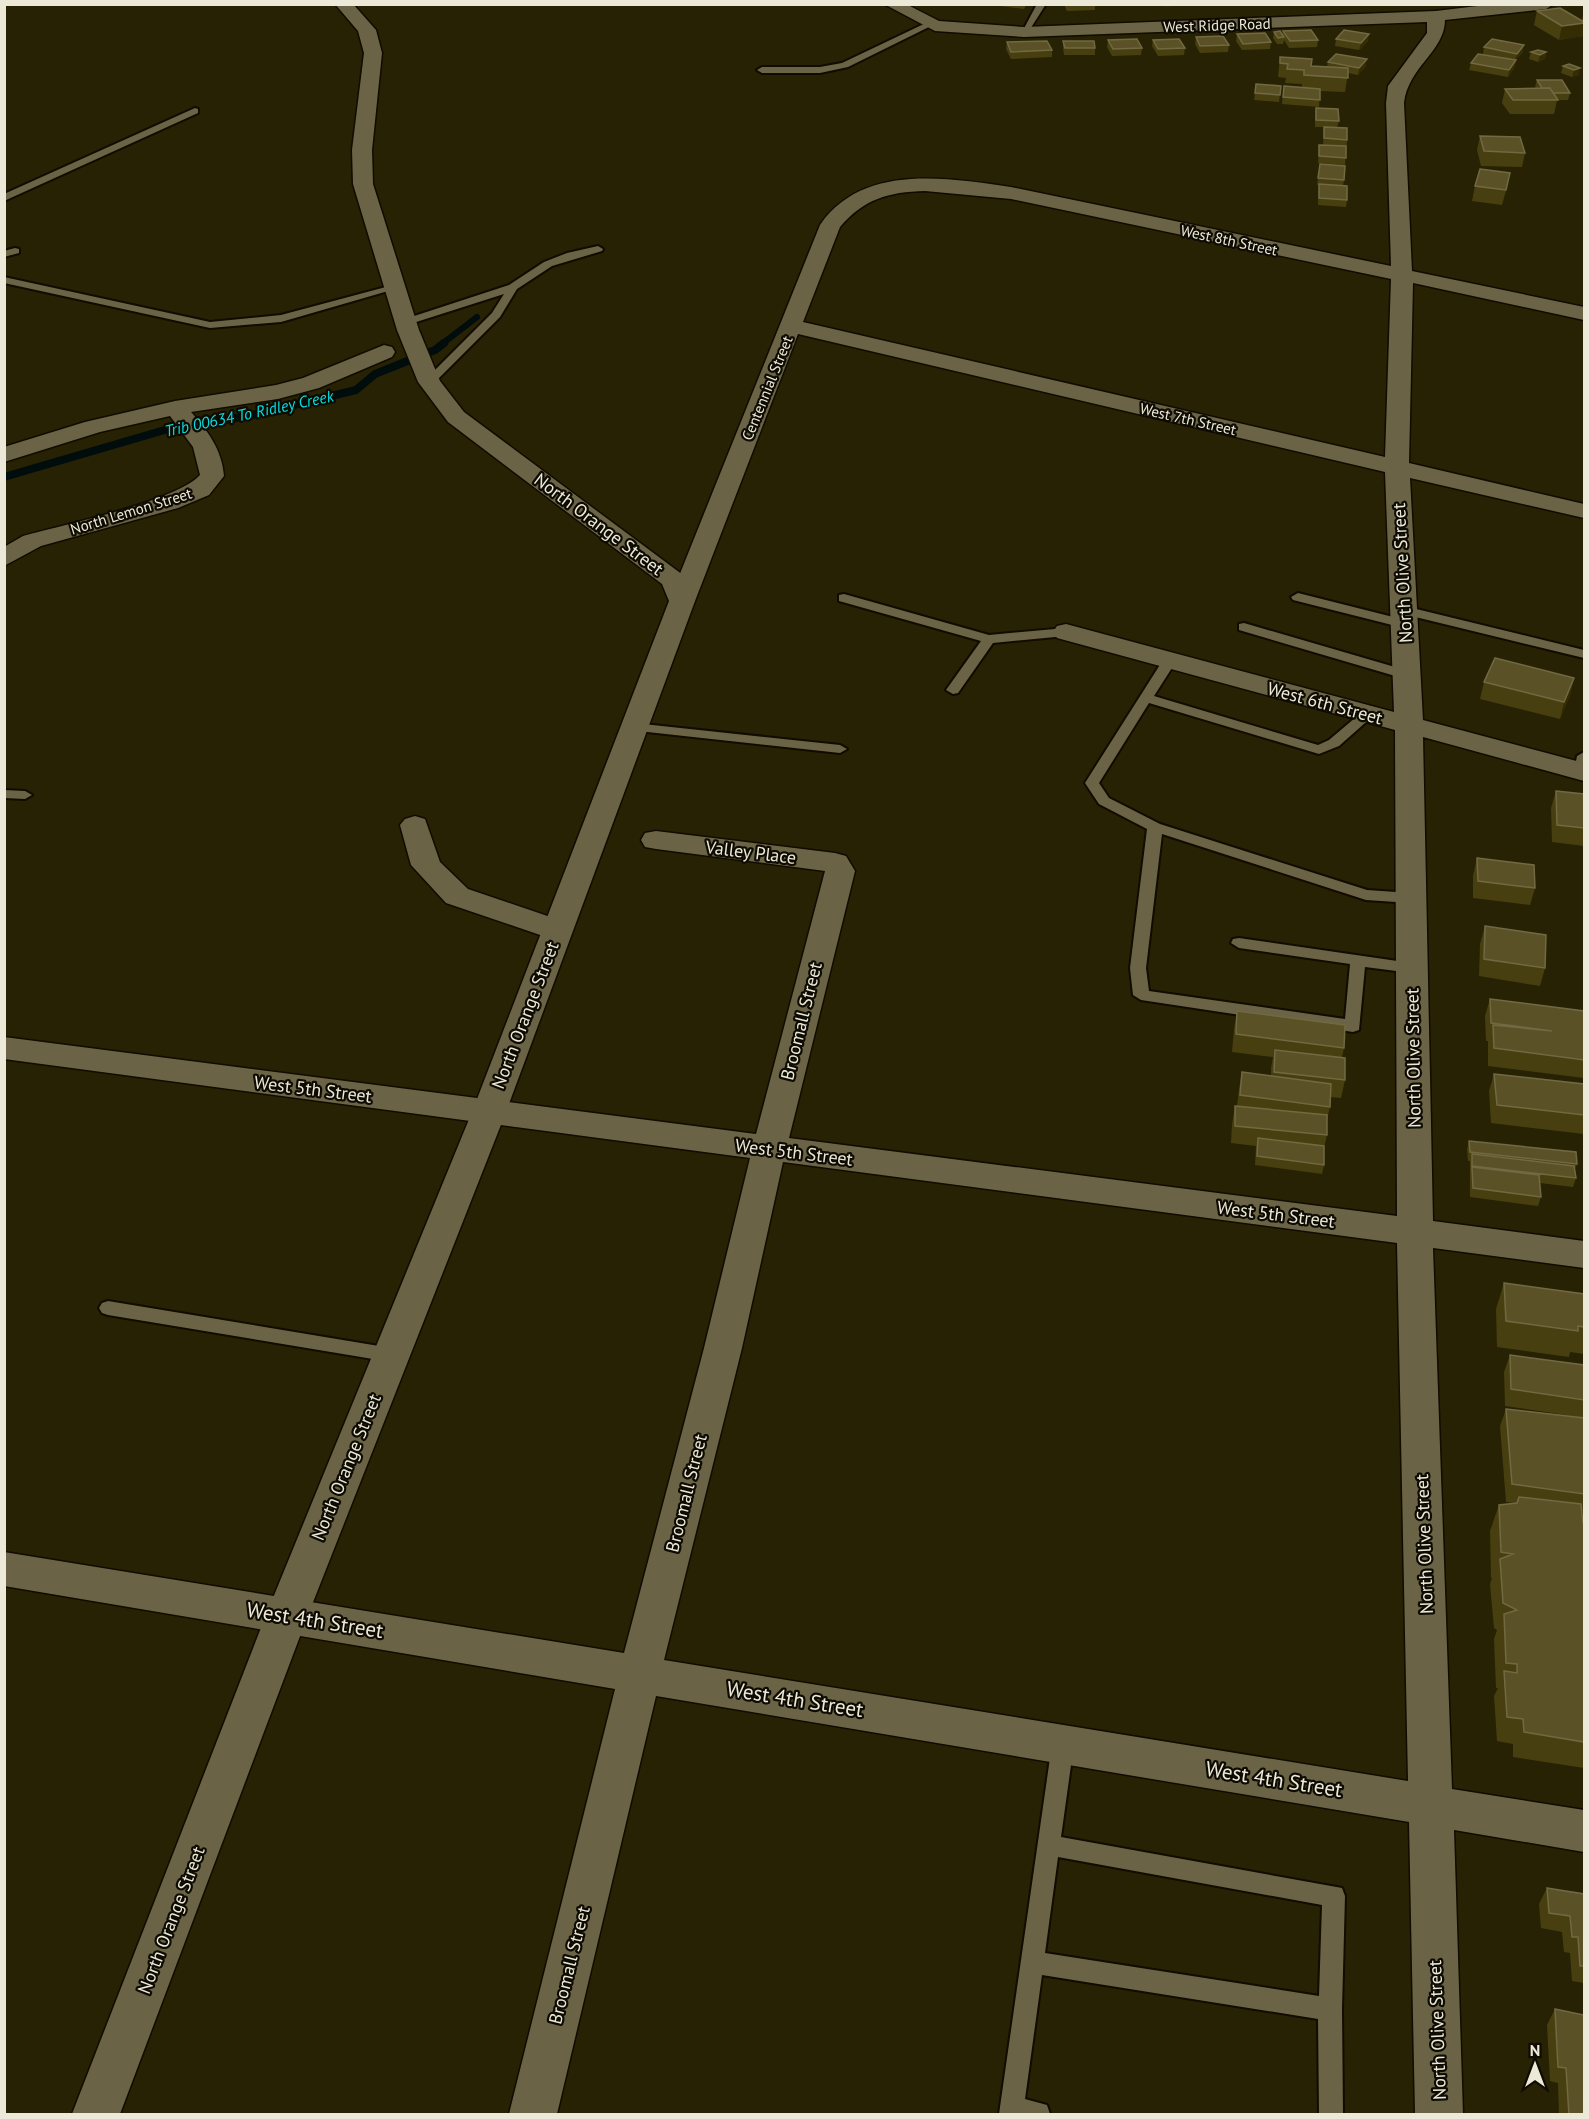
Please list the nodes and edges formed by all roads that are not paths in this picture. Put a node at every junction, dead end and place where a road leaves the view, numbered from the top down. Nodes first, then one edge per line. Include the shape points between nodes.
1 (343, 4) edge
2 (892, 4) edge
3 (1042, 4) edge
4 (1546, 4) edge
5 (1436, 16) junction
6 (931, 24) junction
7 (1024, 32) junction
8 (762, 70) dead end
9 (195, 111) dead end
10 (872, 192) joint
11 (4, 198) edge
12 (1385, 244) junction
13 (598, 249) dead end
14 (1306, 256) junction
15 (1402, 276) junction
16 (4, 280) edge
17 (397, 287) junction
18 (513, 287) junction
19 (1584, 313) edge
20 (406, 322) junction
21 (792, 326) junction
22 (384, 352) dead end
23 (429, 382) junction
24 (180, 414) junction
25 (4, 455) edge
26 (1397, 467) junction
27 (1584, 511) edge
28 (4, 558) edge
29 (1298, 597) dead end
30 (844, 598) dead end
31 (682, 601) junction
32 (1404, 617) junction
33 (1244, 627) dead end
34 (1066, 632) joint
35 (988, 639) junction
36 (1584, 654) edge
37 (1170, 660) junction
38 (1407, 675) junction
39 (953, 690) dead end
40 (1146, 698) junction
41 (1367, 715) junction
42 (1409, 726) junction
43 (634, 727) junction
44 (840, 749) dead end
45 (1583, 766) edge
46 (4, 794) edge
47 (25, 795) dead end
48 (415, 825) dead end
49 (1155, 827) junction
50 (656, 840) dead end
51 (840, 871) joint
52 (1411, 898) junction
53 (557, 930) junction
54 (1239, 943) dead end
55 (1358, 960) junction
56 (1412, 968) junction
57 (4, 1048) edge
58 (489, 1112) junction
59 (769, 1148) junction
60 (1415, 1233) junction
61 (1584, 1254) edge
62 (108, 1308) dead end
63 (391, 1356) junction
64 (4, 1569) edge
65 (287, 1615) junction
66 (640, 1673) junction
67 (1063, 1743) junction
68 (1431, 1805) junction
69 (1584, 1831) edge
70 (1048, 1845) junction
71 (1033, 1962) junction
72 (1330, 2009) junction
73 (1012, 2111) edge
74 (96, 2115) edge
75 (533, 2115) edge
76 (1038, 2115) edge
77 (1331, 2115) edge
78 (1439, 2115) edge

1 - 17 street, North Orange Street via 367,30 373,53 362,150 363,184
2 - 6 street, West Ridge Road
3 - 7 lane
4 - 5 street, West Ridge Road
5 - 7 street, West Ridge Road
5 - 12 street, North Olive Street via 1436,33 1397,86
6 - 7 street, West Ridge Road
6 - 8 lane via 845,65 820,70
9 - 11 lane
10 - 14 street, West 8th Street via 912,185 1011,193
10 - 21 street, Centennial Street via 847,206 830,225
12 - 14 street via 1347,254
12 - 15 street, North Olive Street
13 - 18 lane via 548,264
14 - 15 street, West 8th Street
15 - 19 street, West 8th Street
15 - 26 street, North Olive Street
16 - 17 lane via 210,325 244,326
17 - 20 street, North Orange Street
18 - 20 lane
18 - 23 lane via 496,315
20 - 23 street, North Orange Street
21 - 26 street, West 7th Street
21 - 31 street, Centennial Street
22 - 24 street via 311,383
23 - 31 street, North Orange Street via 456,417 674,580
24 - 25 street via 93,427
24 - 28 street, North Lemon Street via 213,462 212,476 201,490 32,541
26 - 27 street, West 7th Street
26 - 32 street, North Olive Street
29 - 32 lane
30 - 35 lane
31 - 43 street, North Orange Street
32 - 36 lane
32 - 38 street, North Olive Street
33 - 38 lane
34 - 35 lane
34 - 37 street, West 6th Street
35 - 39 lane
37 - 40 lane
37 - 41 street, West 6th Street
38 - 42 street, North Olive Street
40 - 41 lane via 1319,750 1334,743
40 - 49 lane via 1092,783 1104,801
41 - 42 street, West 6th Street
42 - 45 street, West 6th Street
42 - 52 street, North Olive Street
43 - 44 lane
43 - 53 street, North Orange Street
46 - 47 lane
48 - 53 street via 426,865 457,896
49 - 52 lane via 1366,895
49 - 55 lane via 1138,968 1141,995 1353,1026
50 - 51 street, Valley Place via 835,863
51 - 59 street, Broomall Street
52 - 56 street, North Olive Street
53 - 58 street, North Orange Street
54 - 55 lane
55 - 56 lane
56 - 60 street, North Olive Street
57 - 58 street, West 5th Street
58 - 59 street, West 5th Street
58 - 63 street, North Orange Street
59 - 60 street, West 5th Street
59 - 66 street, Broomall Street via 723,1348
60 - 61 street, West 5th Street
60 - 68 street, North Olive Street
62 - 63 lane
63 - 65 street, North Orange Street
64 - 65 street, West 4th Street
65 - 66 street, West 4th Street
65 - 74 street, North Orange Street
66 - 67 street, West 4th Street
66 - 75 street, Broomall Street
67 - 68 street, West 4th Street
67 - 70 lane
68 - 69 street, West 4th Street
68 - 78 street, North Olive Street
70 - 71 lane
70 - 72 lane via 1334,1896
71 - 72 lane
71 - 73 lane
72 - 77 lane
73 - 76 lane

